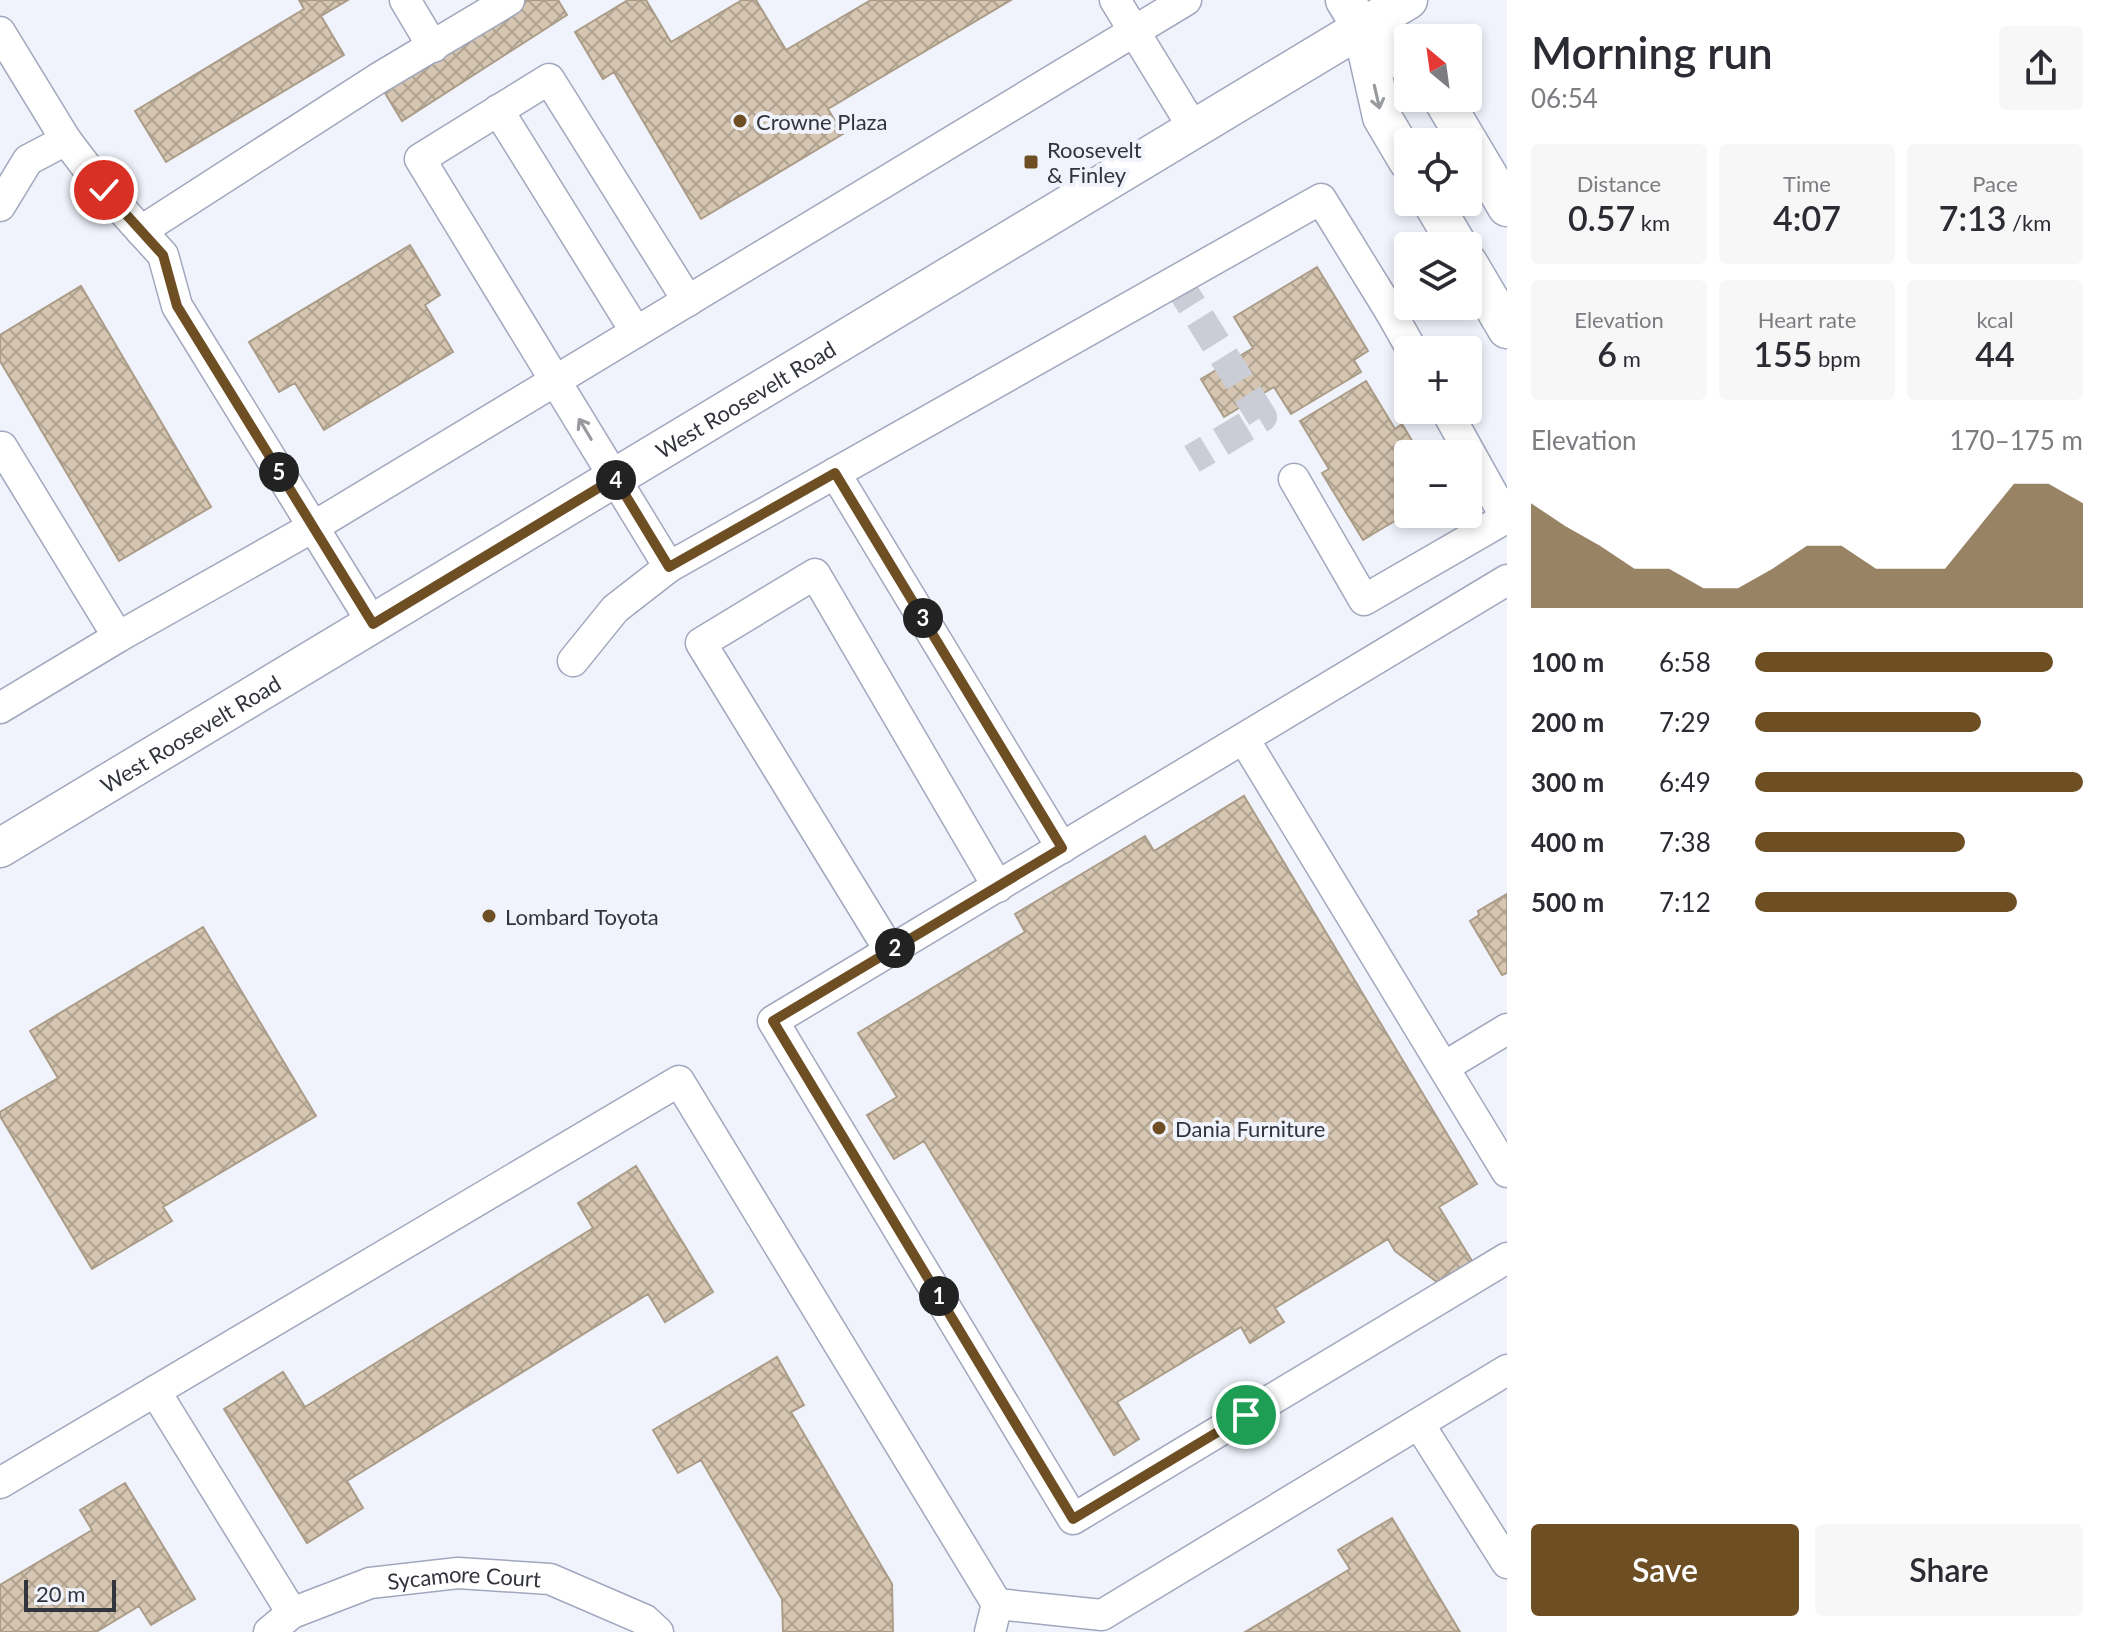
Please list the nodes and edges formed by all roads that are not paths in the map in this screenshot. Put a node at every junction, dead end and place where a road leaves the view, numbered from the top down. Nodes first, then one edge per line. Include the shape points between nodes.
1 (405, 0) edge
2 (1115, 0) edge
3 (1186, 0) edge
4 (1408, 0) edge
5 (502, 2) edge
6 (1353, 14) edge
7 (0, 32) edge
8 (1134, 32) junction
9 (444, 40) junction
10 (1394, 52) edge
11 (498, 110) junction
12 (1450, 112) edge
13 (1194, 129) junction
14 (1394, 137) edge
15 (66, 140) junction
16 (0, 206) edge
17 (1507, 207) edge
18 (141, 231) junction
19 (1482, 287) edge
20 (1394, 299) edge
21 (688, 301) junction
22 (1507, 329) edge
23 (636, 332) junction
24 (556, 380) junction
25 (1454, 424) edge
26 (0, 449) edge
27 (835, 473) junction
28 (615, 478) junction
29 (1294, 479) dead end
30 (1507, 518) edge
31 (313, 527) junction
32 (669, 567) junction
33 (1507, 580) edge
34 (373, 624) junction
35 (118, 637) junction
36 (573, 661) dead end
37 (0, 708) edge
38 (1244, 739) junction
39 (0, 848) edge
40 (1062, 848) junction
41 (998, 887) junction
42 (890, 951) junction
43 (1507, 1029) edge
44 (1444, 1067) junction
45 (1507, 1172) edge
46 (1507, 1258) edge
47 (1507, 1370) edge
48 (155, 1391) junction
49 (1419, 1424) junction
50 (0, 1483) edge
51 (1507, 1563) edge
52 (993, 1618) edge
53 (281, 1622) edge
54 (1100, 1624) edge
55 (658, 1632) edge

1 - 9 street
2 - 8 street
3 - 8 street
4 - 6 main road, West Roosevelt Road
5 - 9 street
6 - 10 main road
6 - 13 main road, West Roosevelt Road
6 -> 14 main road via 1382,117
7 - 15 street
8 - 13 street
8 - 21 street
9 - 18 street
11 - 21 street via 549,79
11 - 23 street
11 - 24 street via 420,159
12 - 17 main road
13 - 28 main road, West Roosevelt Road
15 - 16 street via 28,160
15 - 18 street
18 - 31 street via 163,255 177,306
19 - 22 main road
20 - 27 street via 1321,199
21 - 23 street
23 - 24 street
28 -> 24 street
24 - 31 street
25 - 30 street
26 - 35 street
27 - 32 street
27 - 40 street
28 - 32 street
28 - 34 main road, West Roosevelt Road
29 - 30 street via 1364,600
31 - 34 street
31 - 35 street
32 - 36 street via 615,609
33 - 38 street
34 - 39 main road, West Roosevelt Road
35 - 37 street
38 - 40 street
38 - 44 street
40 - 41 street
41 - 42 street
41 - 42 street via 815,574 701,643
42 - 46 street via 773,1021 1073,1519
43 - 44 street
44 - 45 street
47 - 49 street
48 - 50 street
48 - 52 street via 679,1081
48 - 53 street
49 - 51 street
49 - 54 street
52 - 54 street
53 - 55 street, Sycamore Court via 370,1583 458,1573 550,1579 645,1620

